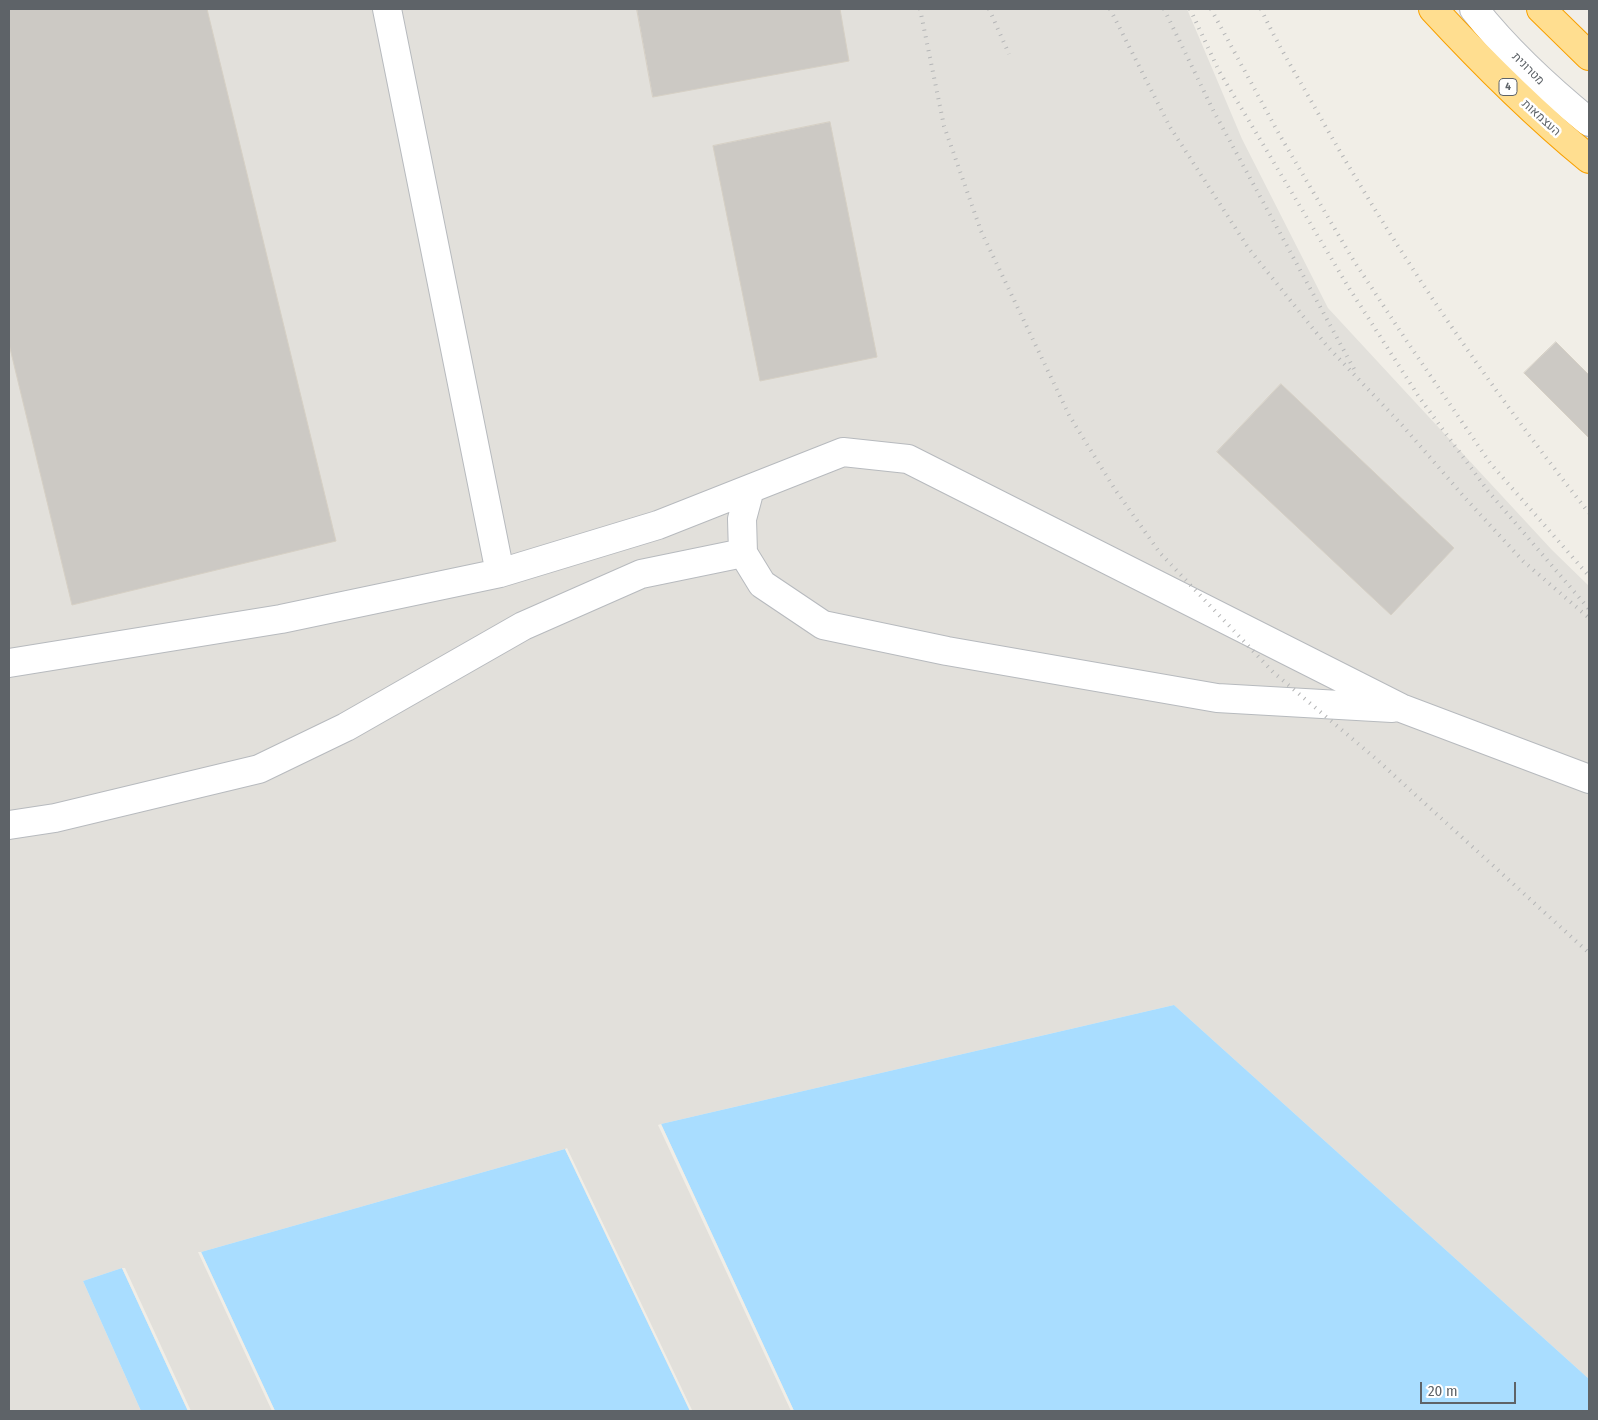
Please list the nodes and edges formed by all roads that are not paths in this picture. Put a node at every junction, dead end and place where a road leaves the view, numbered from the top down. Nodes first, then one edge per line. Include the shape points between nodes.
1 (387, 9) edge
2 (1433, 9) edge
3 (1474, 9) edge
4 (1541, 9) edge
5 (1589, 56) edge
6 (1589, 122) edge
7 (1589, 159) edge
8 (750, 489) junction
9 (742, 553) junction
10 (500, 573) junction
11 (9, 663) edge
12 (1400, 708) junction
13 (1589, 779) edge
14 (9, 825) edge

1 - 10 street
2 - 7 highway, העצמאות / 4 via 1485,65
3 - 6 street, מטרונית via 1519,61
4 - 5 highway
8 - 9 street via 742,519
8 - 10 street via 658,525
8 - 12 street via 843,452 908,459
9 - 12 street via 762,584 823,625 947,651 1217,698
9 - 14 street via 641,574 523,626 346,727 259,769 55,818
10 - 11 street via 281,619
12 - 13 street

